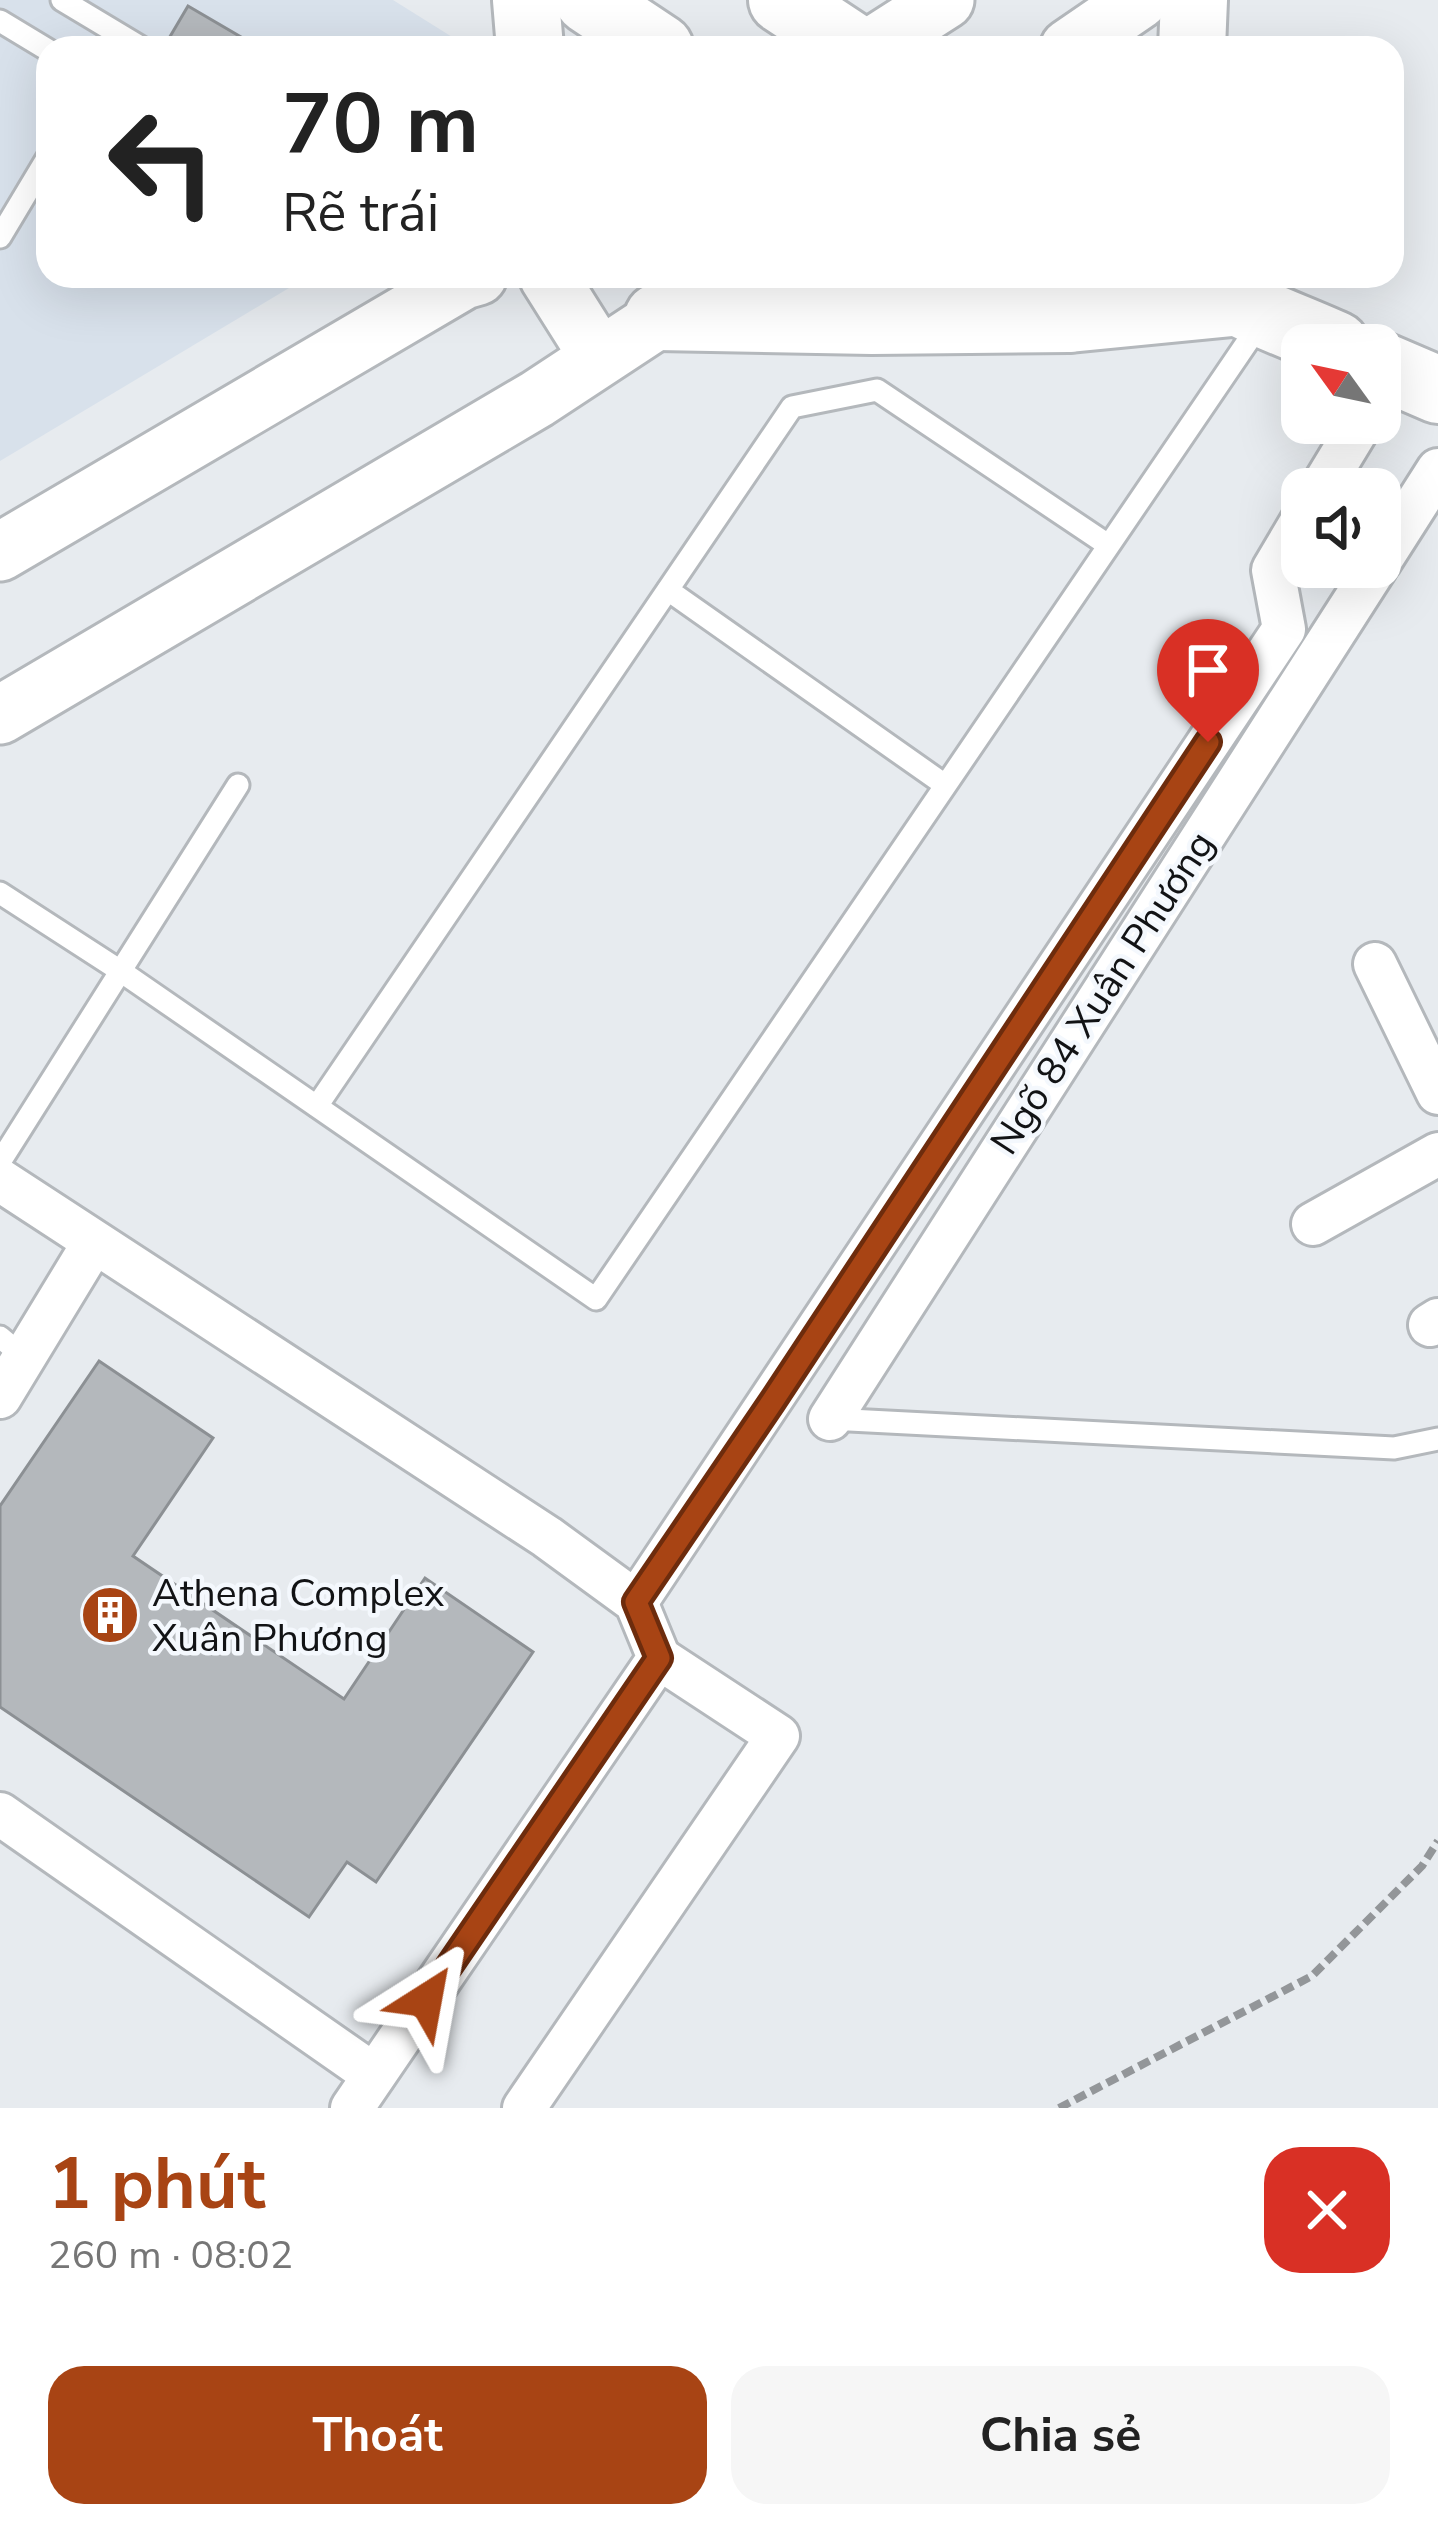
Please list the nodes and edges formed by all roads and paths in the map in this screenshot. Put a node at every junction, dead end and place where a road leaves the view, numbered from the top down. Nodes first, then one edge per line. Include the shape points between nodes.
1 (62, 0) edge
2 (526, 0) edge
3 (588, 0) edge
4 (782, 0) edge
5 (945, 0) edge
6 (1139, 0) edge
7 (1194, 0) edge
8 (0, 21) edge
9 (122, 36) edge
10 (529, 36) edge
11 (643, 36) edge
12 (837, 36) edge
13 (889, 36) edge
14 (1086, 36) edge
15 (1192, 36) edge
16 (36, 43) edge
17 (36, 177) edge
18 (0, 237) edge
19 (450, 288) edge
20 (556, 288) edge
21 (705, 288) edge
22 (1023, 288) edge
23 (1231, 298) edge
24 (658, 317) junction
25 (1069, 319) junction
26 (1281, 326) edge
27 (599, 357) junction
28 (1438, 470) edge
29 (1401, 528) edge
30 (1108, 545) junction
31 (0, 552) edge
32 (1281, 556) edge
33 (1363, 588) edge
34 (668, 590) junction
35 (0, 715) edge
36 (238, 785) dead end
37 (944, 785) junction
38 (0, 893) edge
39 (1375, 964) dead end
40 (119, 970) junction
41 (983, 1082) junction
42 (1438, 1093) edge
43 (317, 1106) junction
44 (1028, 1109) junction
45 (1438, 1154) edge
46 (0, 1162) edge
47 (0, 1180) edge
48 (1313, 1224) dead end
49 (93, 1244) junction
50 (13, 1348) edge
51 (0, 1397) edge
52 (830, 1420) joint
53 (1438, 1439) edge
54 (636, 1602) junction
55 (659, 1658) junction
56 (0, 1814) edge
57 (1438, 1841) edge
58 (363, 2092) edge
59 (524, 2108) edge
60 (1059, 2108) edge

1 - 9 lane
2 - 10 main road
3 - 11 main road
4 - 12 main road
5 - 13 main road
6 - 14 main road
7 - 15 main road
8 - 16 lane
17 - 18 lane
19 - 31 main road
20 - 27 main road
21 - 24 main road
22 - 25 main road
23 - 25 main road
23 - 26 main road
23 - 30 lane
24 - 25 main road
24 - 27 main road
27 - 35 main road
28 - 29 street, Ngõ 84 Xuân Phương
30 - 34 lane via 877,390 792,407
30 - 37 lane
32 - 41 street via 1273,570 1284,629
33 - 44 street, Ngõ 84 Xuân Phương
34 - 37 lane
34 - 43 lane
36 - 40 lane
37 - 43 lane via 596,1299
38 - 40 lane
39 - 42 street
40 - 43 lane
40 - 46 lane
41 - 44 street
41 - 54 street
44 - 52 street, Ngõ 84 Xuân Phương
45 - 48 street
47 - 49 street
49 - 50 street
49 - 54 street
50 - 51 street
52 - 53 lane via 1394,1448
54 - 55 street
55 - 58 street
55 - 59 street via 778,1736
56 - 58 street
57 - 60 path via 1312,1976

